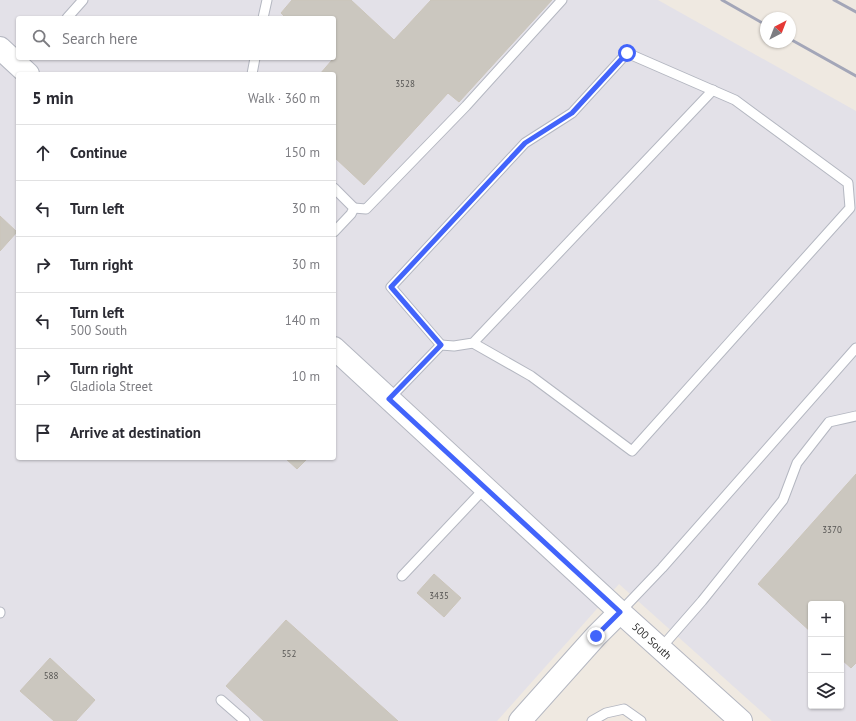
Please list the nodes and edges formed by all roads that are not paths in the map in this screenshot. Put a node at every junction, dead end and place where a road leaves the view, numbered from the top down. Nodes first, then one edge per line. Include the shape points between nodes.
1 (83, 0) edge
2 (266, 0) edge
3 (562, 0) edge
4 (69, 16) edge
5 (263, 16) edge
6 (0, 48) edge
7 (255, 60) edge
8 (26, 68) edge
9 (252, 72) edge
10 (713, 90) junction
11 (336, 190) edge
12 (354, 208) junction
13 (336, 230) edge
14 (473, 343) junction
15 (441, 345) junction
16 (856, 348) edge
17 (336, 350) edge
18 (389, 399) junction
19 (856, 416) edge
20 (485, 488) junction
21 (402, 576) dead end
22 (620, 612) junction
23 (660, 649) junction
24 (221, 700) dead end
25 (245, 721) edge
26 (520, 721) edge
27 (592, 721) edge
28 (641, 721) edge
29 (741, 721) edge

1 - 4 lane
2 - 5 lane
3 - 12 lane via 466,106 366,209
6 - 8 street
7 - 9 lane
10 - 14 lane
10 - 14 lane via 735,100 848,183 850,208 632,451 530,376
10 - 15 lane via 627,53 572,113 525,143 391,287
11 - 12 lane
12 - 13 lane
14 - 15 lane
15 - 18 lane
16 - 22 lane
17 - 18 street, 500 South
18 - 20 street, 500 South
19 - 23 lane via 829,422 797,463 783,500
20 - 21 lane
20 - 22 street, 500 South
22 - 23 street, 500 South
22 - 26 street
23 - 29 street, 500 South
24 - 25 lane
27 - 28 lane via 606,712 624,709

